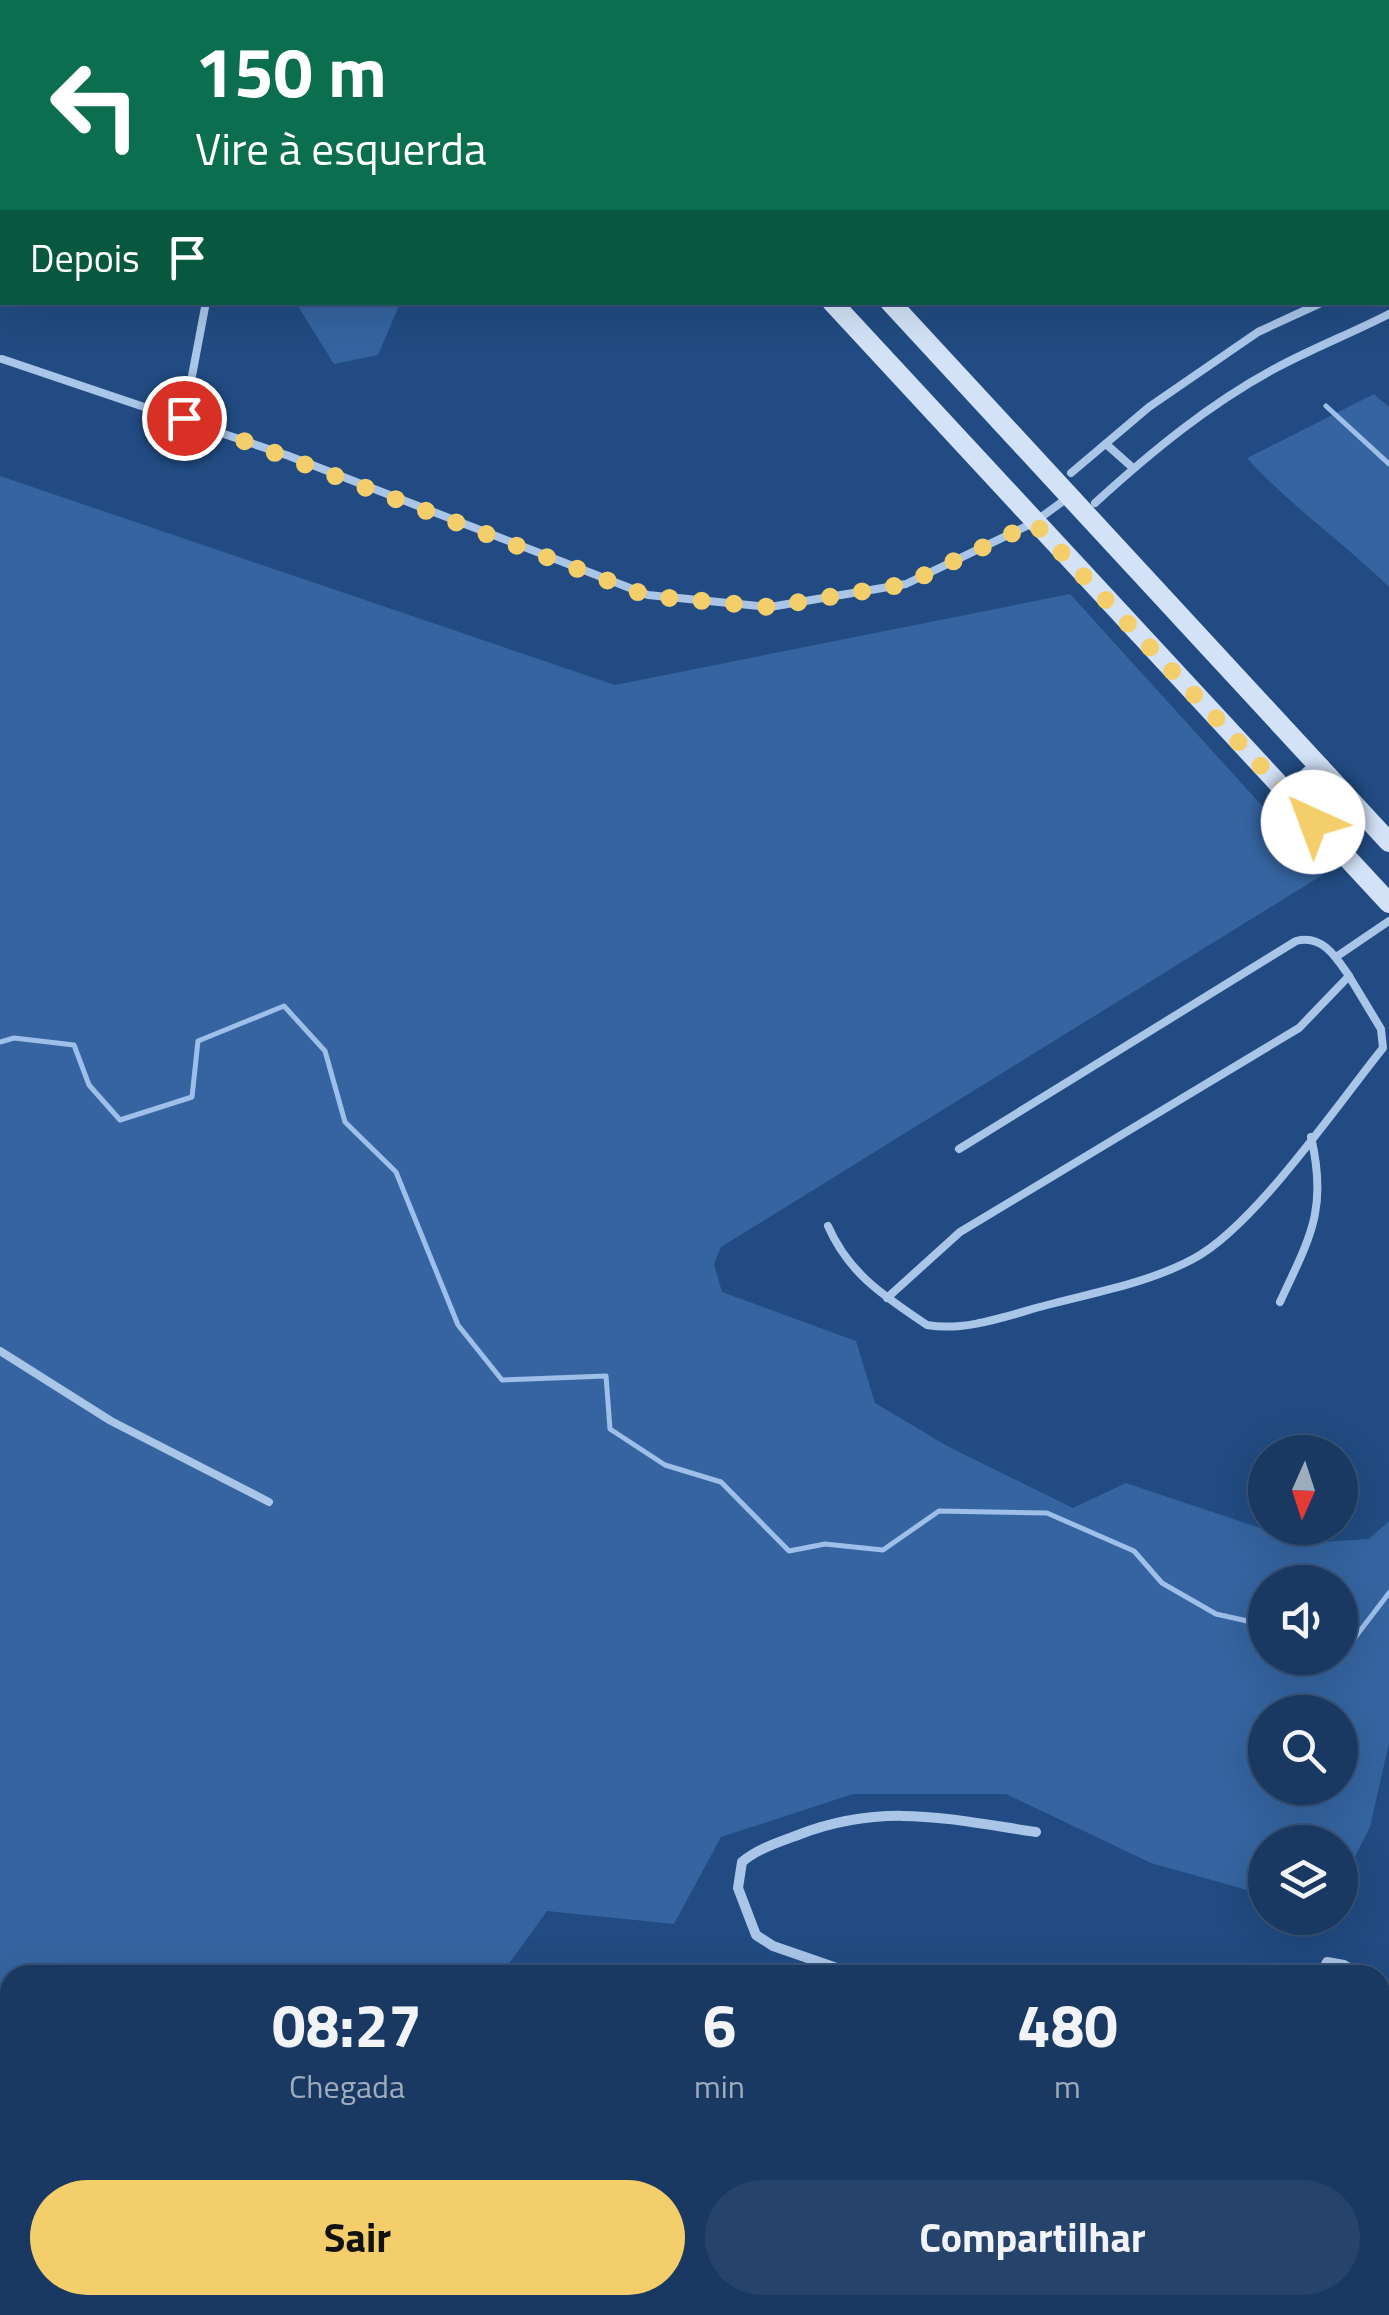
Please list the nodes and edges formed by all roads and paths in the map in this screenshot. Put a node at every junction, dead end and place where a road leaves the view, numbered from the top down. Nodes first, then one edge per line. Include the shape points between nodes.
1 (205, 305) edge
2 (835, 305) edge
3 (893, 305) edge
4 (1316, 305) edge
5 (1389, 314) edge
6 (2, 359) edge
7 (184, 418) junction
8 (1106, 444) junction
9 (1134, 468) junction
10 (1070, 474) dead end
11 (1069, 498) junction
12 (1095, 503) dead end
13 (1034, 523) junction
14 (1320, 767) junction
15 (1288, 795) junction
16 (1389, 842) edge
17 (1389, 904) edge
18 (1389, 922) edge
19 (1336, 958) junction
20 (1349, 976) junction
21 (1310, 1137) junction
22 (959, 1149) dead end
23 (828, 1226) dead end
24 (887, 1298) junction
25 (1280, 1302) dead end
26 (0, 1351) edge
27 (269, 1502) dead end
28 (1036, 1832) dead end
29 (828, 1965) edge

1 - 7 lane
2 - 13 street
3 - 11 street
4 - 8 lane via 1258,332
5 - 9 lane via 1276,368
6 - 7 lane
7 - 13 lane via 648,596 770,607 906,584
8 - 9 lane
8 - 10 lane
9 - 12 lane
11 - 13 lane
11 - 14 street
13 - 15 street
14 - 15 street
14 - 16 street
15 - 17 street
18 - 19 lane
19 - 20 lane
19 - 22 lane via 1320,942 1296,941
20 - 21 lane via 1385,1040
20 - 24 lane via 1298,1028 960,1232
21 - 24 lane via 1233,1231 1196,1258 1151,1278 940,1328
21 - 25 lane via 1321,1180 1319,1203
23 - 24 lane via 857,1275
26 - 27 lane via 111,1421
28 - 29 street via 919,1814 855,1816 742,1862 738,1888 756,1935

